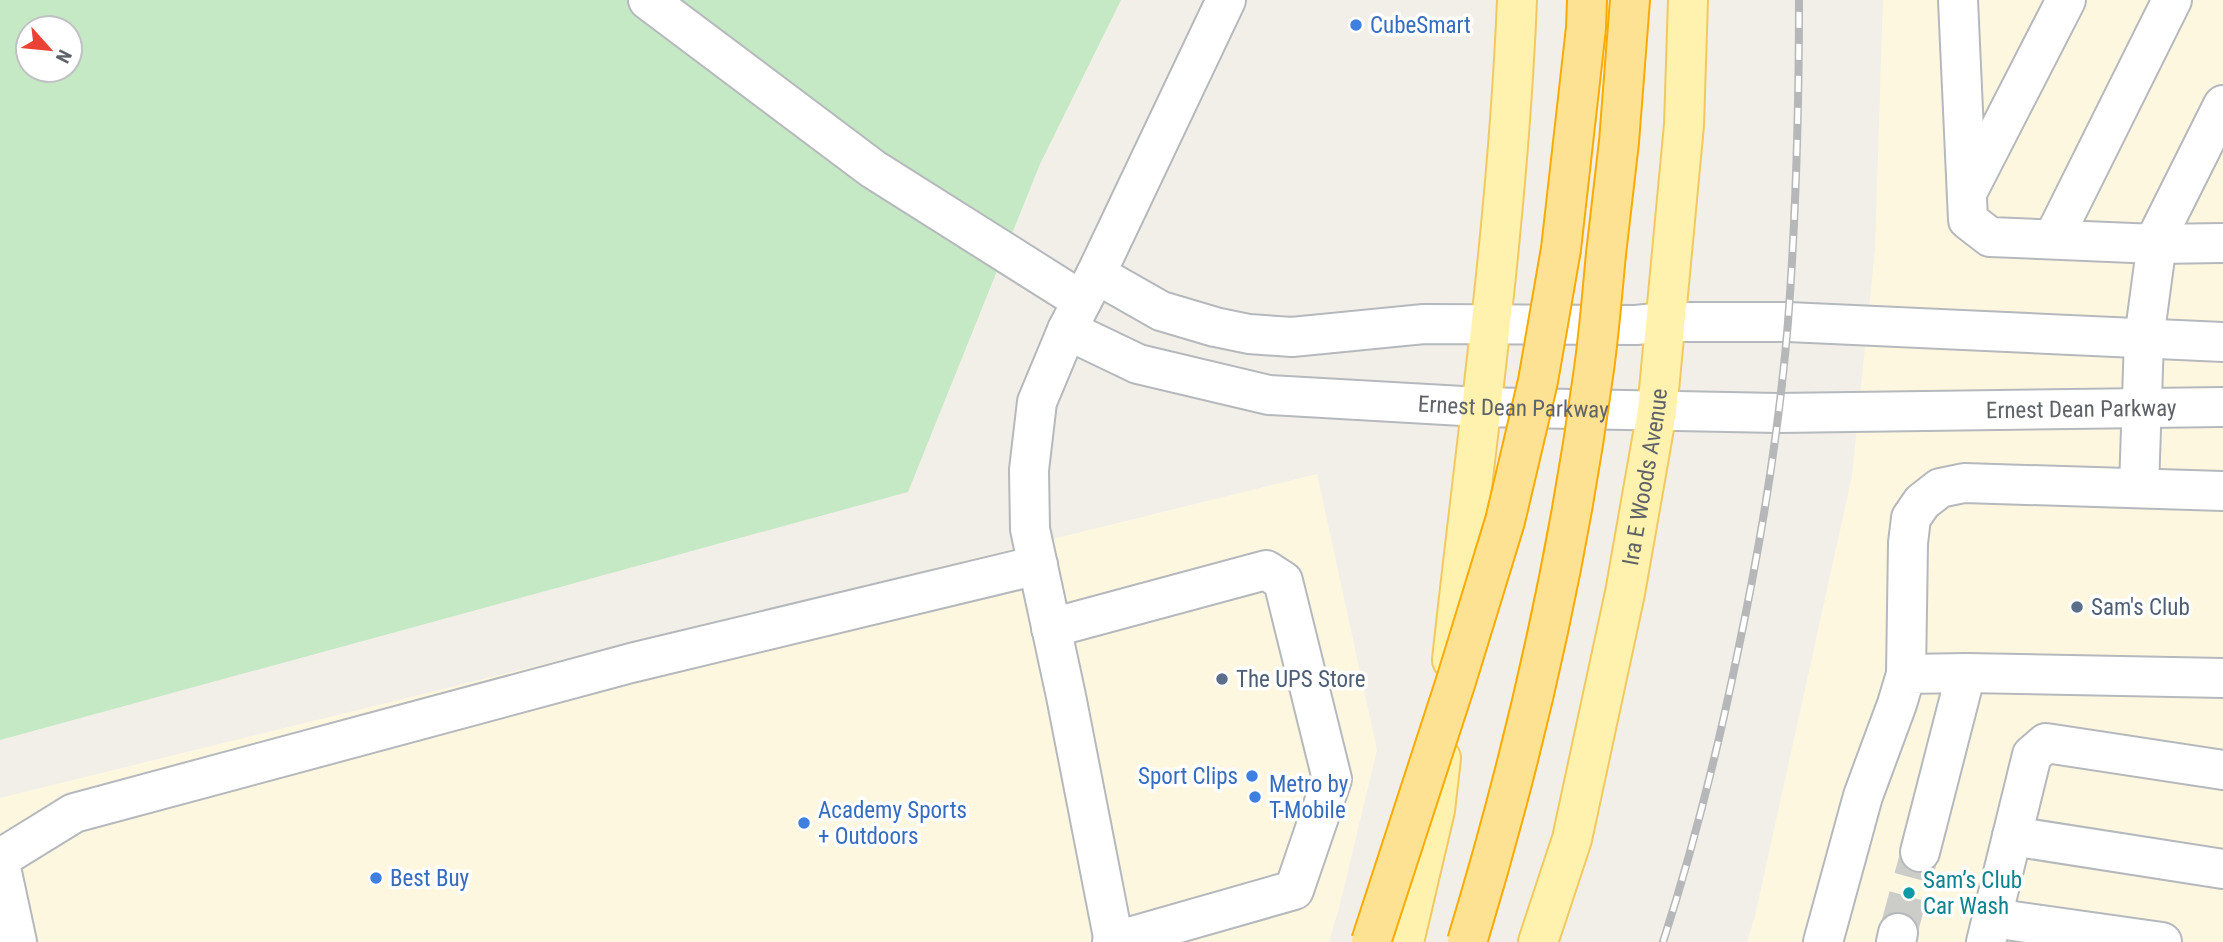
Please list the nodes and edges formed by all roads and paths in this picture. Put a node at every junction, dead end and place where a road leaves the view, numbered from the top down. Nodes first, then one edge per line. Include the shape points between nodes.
1 (648, 0) edge
2 (1226, 0) edge
3 (1517, 0) edge
4 (1587, 0) edge
5 (1630, 0) edge
6 (1688, 0) edge
7 (2066, 0) edge
8 (2172, 0) edge
9 (1959, 2) edge
10 (2223, 106) edge
11 (1966, 194) junction
12 (2053, 239) junction
13 (2223, 243) edge
14 (2157, 244) junction
15 (1082, 302) junction
16 (1665, 322) junction
17 (1490, 324) junction
18 (2144, 338) junction
19 (2223, 342) edge
20 (1480, 407) junction
21 (2223, 407) edge
22 (2142, 408) junction
23 (1657, 411) junction
24 (2138, 488) junction
25 (2223, 491) edge
26 (1038, 565) junction
27 (1051, 628) junction
28 (1966, 673) junction
29 (1906, 674) junction
30 (2223, 678) edge
31 (2223, 770) edge
32 (2012, 836) junction
33 (1920, 852) tunnel mouth
34 (0, 856) edge
35 (0, 863) edge
36 (2223, 869) edge
37 (1989, 930) edge
38 (17, 942) edge
39 (1114, 942) edge
40 (1371, 942) edge
41 (1404, 942) edge
42 (1467, 942) edge
43 (1538, 942) edge
44 (1824, 942) edge
45 (2162, 942) edge

1 - 15 street via 873,169
2 - 15 street
3 - 17 main road via 1513,93
4 - 40 highway, bridge via 1561,249 1538,381 1506,521
5 - 42 highway, bridge via 1592,386 1556,593
6 - 16 main road, Ira E Woods Avenue via 1684,125
7 - 11 street
8 - 12 street
9 - 11 street
10 - 14 street
11 - 12 street via 1968,220 1990,237
12 - 14 street
13 - 14 street
14 - 18 street
15 - 17 street via 1161,311 1249,334 1292,337 1424,324
15 - 20 street, Ernest Dean Parkway via 1138,364 1269,395
15 - 26 street via 1037,402 1029,470 1030,529
16 - 17 street
16 - 18 street via 1788,322
16 - 23 main road, Ira E Woods Avenue
17 - 20 main road
18 - 19 street
18 - 22 street
20 - 23 street, Ernest Dean Parkway
20 - 41 main road via 1434,810
21 - 22 street, Ernest Dean Parkway
22 - 23 street, Ernest Dean Parkway
22 - 24 street
23 - 43 main road, Ira E Woods Avenue via 1625,593 1572,839
24 - 25 street
24 - 29 street via 1964,483 1940,488 1922,502 1912,518 1908,543
26 - 27 street
26 - 34 street via 631,663 74,813
27 - 39 street
27 - 39 street via 1266,570 1283,581 1332,779 1294,890
28 - 29 street
28 - 30 street
28 - 33 street
29 - 44 street via 1863,796
31 - 32 street via 2046,743 2032,755
32 - 36 street
32 - 37 street
35 - 38 street
37 - 45 street

